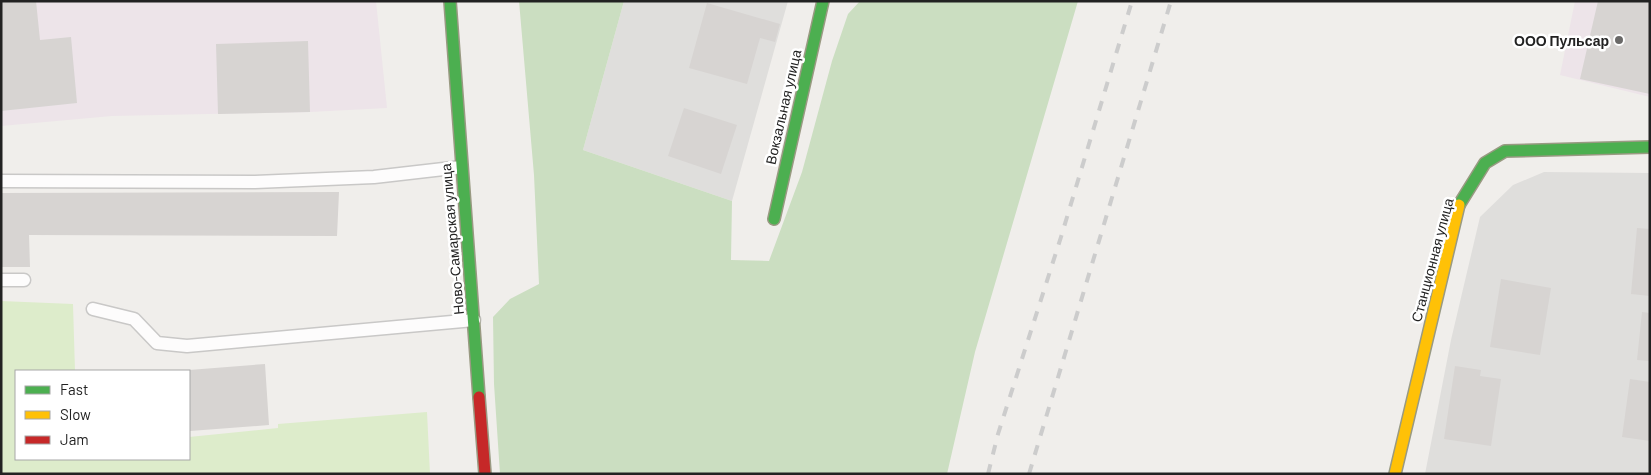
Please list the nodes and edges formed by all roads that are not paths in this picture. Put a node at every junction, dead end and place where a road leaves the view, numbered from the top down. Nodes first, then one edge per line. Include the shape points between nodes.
1 (450, 1) edge
2 (823, 1) edge
3 (1650, 146) edge
4 (461, 167) junction
5 (1, 181) edge
6 (774, 219) dead end
7 (1, 280) edge
8 (24, 280) dead end
9 (93, 309) dead end
10 (474, 320) junction
11 (485, 474) edge
12 (1395, 474) edge

1 - 4 street, Ново-Самарская улица
2 - 6 street, Вокзальная улица
3 - 12 street, Станционная улица via 1505,151 1485,163 1459,204
4 - 5 lane via 374,177 255,182
4 - 10 street, Ново-Самарская улица
7 - 8 lane
9 - 10 lane via 134,319 157,343 187,346
10 - 11 street, Ново-Самарская улица

